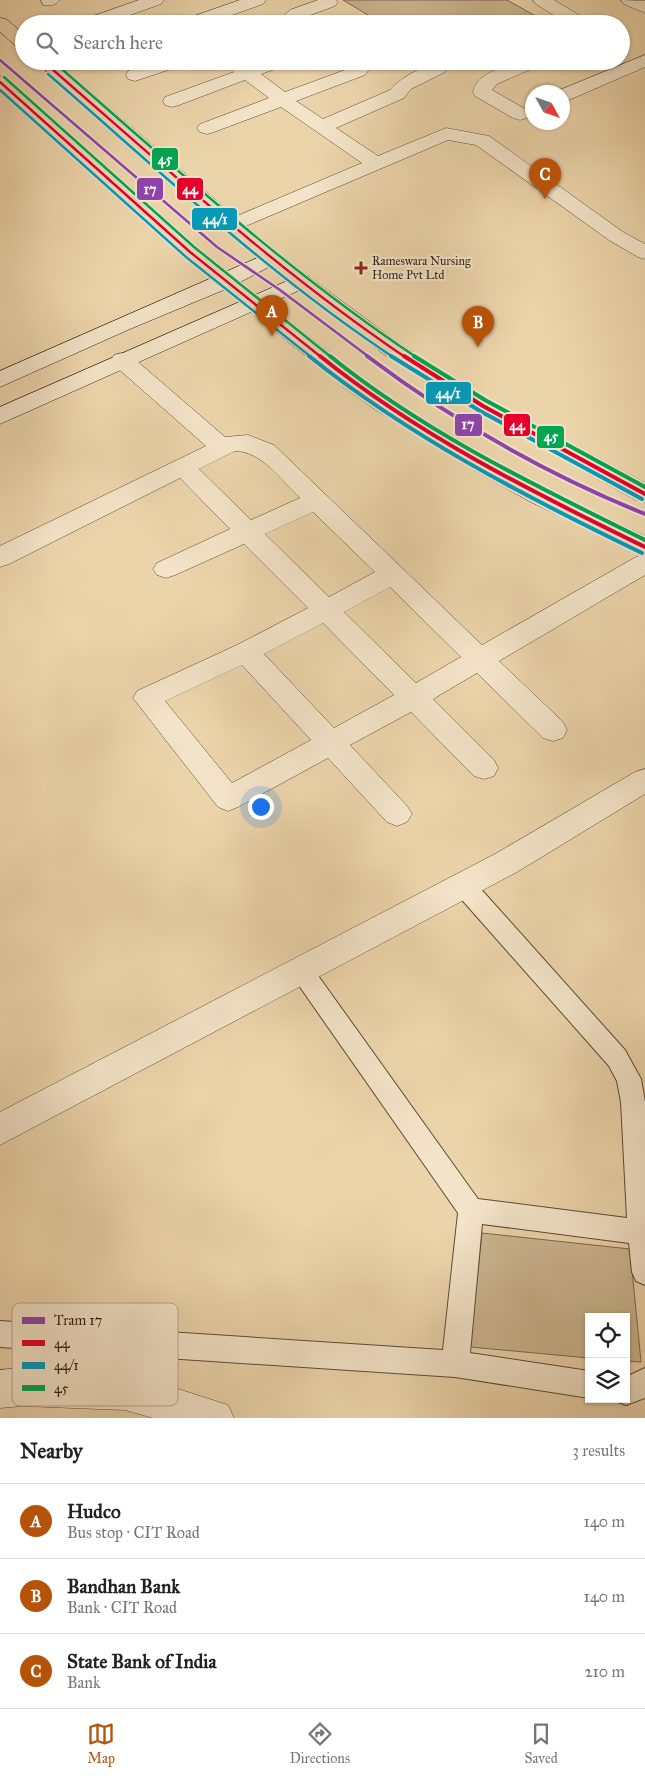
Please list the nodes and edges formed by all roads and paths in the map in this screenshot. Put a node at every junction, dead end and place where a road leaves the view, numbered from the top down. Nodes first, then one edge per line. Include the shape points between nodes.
1 (257, 0) edge
2 (542, 0) edge
3 (630, 0) edge
4 (329, 2) dead end
5 (645, 8) edge
6 (162, 9) edge
7 (132, 15) edge
8 (214, 15) edge
9 (295, 15) edge
10 (566, 15) edge
11 (0, 23) edge
12 (15, 36) edge
13 (645, 60) edge
14 (630, 67) edge
15 (54, 70) edge
16 (151, 70) edge
17 (242, 70) edge
18 (257, 70) edge
19 (360, 70) edge
20 (435, 70) edge
21 (513, 70) edge
22 (622, 70) edge
23 (247, 74) junction
24 (135, 76) dead end
25 (0, 82) edge
26 (570, 93) edge
27 (283, 100) junction
28 (172, 101) dead end
29 (512, 117) edge
30 (321, 127) junction
31 (207, 128) dead end
32 (467, 138) junction
33 (374, 164) junction
34 (232, 225) junction
35 (645, 253) edge
36 (271, 258) junction
37 (225, 281) junction
38 (301, 281) junction
39 (252, 302) junction
40 (122, 360) junction
41 (0, 380) edge
42 (0, 416) edge
43 (223, 448) junction
44 (183, 467) junction
45 (645, 494) edge
46 (317, 500) junction
47 (248, 532) junction
48 (645, 547) edge
49 (4, 549) edge
50 (645, 563) edge
51 (166, 569) dead end
52 (393, 574) junction
53 (326, 609) junction
54 (246, 652) junction
55 (481, 658) junction
56 (414, 697) junction
57 (553, 730) dead end
58 (332, 743) junction
59 (484, 768) dead end
60 (645, 780) edge
61 (397, 814) dead end
62 (463, 885) junction
63 (301, 970) junction
64 (0, 1129) edge
65 (470, 1210) junction
66 (640, 1232) junction
67 (645, 1272) edge
68 (178, 1346) edge
69 (455, 1364) junction
70 (645, 1382) edge
71 (585, 1384) edge
72 (630, 1390) edge
73 (174, 1406) edge
74 (214, 1418) edge

1 - 8 street
2 - 10 street
3 - 5 street
4 - 9 street
6 - 7 street
11 - 12 main road
13 - 14 street
15 - 34 main road
16 - 24 street
17 - 23 street
18 - 23 street
19 - 27 street
20 - 30 street via 404,85 397,94
21 - 29 street via 490,80 482,92
22 - 26 street
23 - 27 street
23 - 28 street
25 - 37 main road
27 - 30 street
27 - 31 street
29 - 32 street
30 - 33 street
32 - 33 street via 446,134
32 - 35 street via 482,140 616,236
33 - 34 street
34 - 36 main road
36 - 37 street
36 - 38 main road
37 - 39 main road
37 - 41 street
38 - 39 street
38 - 45 main road via 451,388
39 - 40 street
39 - 48 main road via 353,383 414,424 540,496
40 - 42 street
40 - 43 street
43 - 44 street
43 - 46 street via 248,443 266,451
44 - 47 street
44 - 49 street
46 - 47 street
46 - 52 street
47 - 51 street
47 - 53 street
50 - 55 street
52 - 53 street
52 - 55 street
53 - 54 street
53 - 56 street
54 - 58 street
54 - 58 street via 147,698 228,799
55 - 56 street
55 - 57 street
56 - 58 street
56 - 59 street
58 - 61 street
60 - 62 street
62 - 63 street
62 - 66 lane via 617,1058 629,1078
63 - 64 street
63 - 65 lane
65 - 66 lane
65 - 69 lane
66 - 67 lane
68 - 69 lane
69 - 71 lane
70 - 72 lane
73 - 74 street

